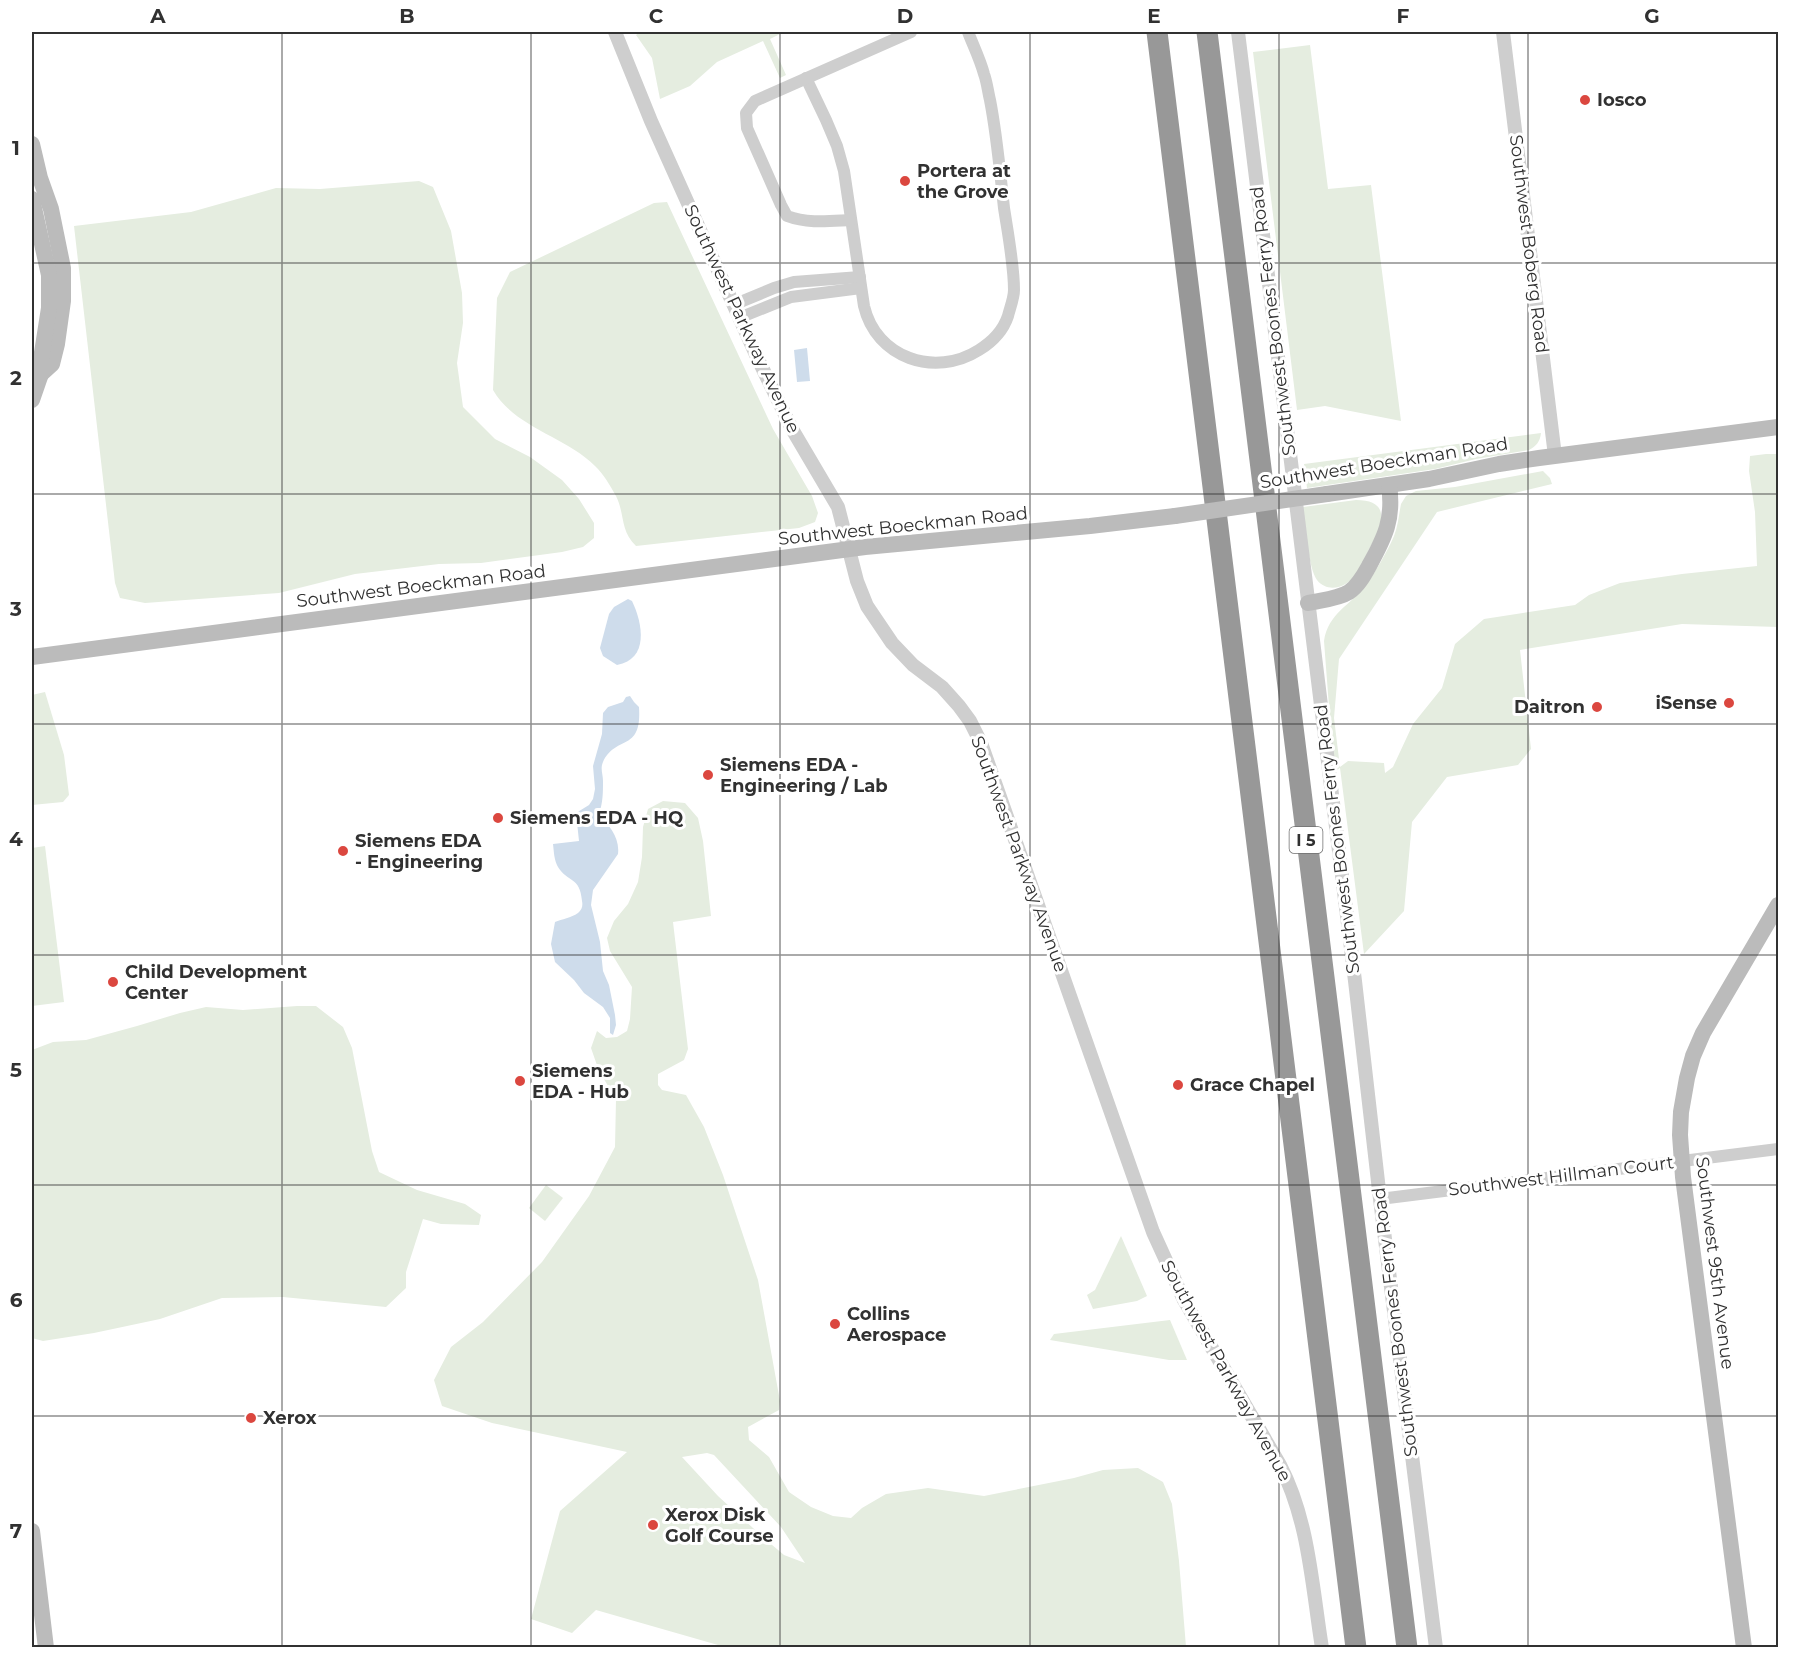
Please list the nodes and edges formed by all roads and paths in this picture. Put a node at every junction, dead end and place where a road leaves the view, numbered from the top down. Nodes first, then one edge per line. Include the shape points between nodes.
1 (615, 32) edge
2 (911, 32) edge
3 (968, 32) edge
4 (1157, 32) edge
5 (1207, 32) edge
6 (1238, 32) edge
7 (1503, 32) edge
8 (806, 78) junction
9 (32, 144) edge
10 (32, 199) edge
11 (852, 220) junction
12 (861, 282) junction
13 (736, 312) junction
14 (41, 374) junction
15 (32, 400) edge
16 (1779, 427) edge
17 (1555, 456) junction
18 (1389, 485) junction
19 (850, 549) junction
20 (1308, 603) junction
21 (32, 657) edge
22 (1779, 905) edge
23 (1779, 1149) edge
24 (1682, 1160) junction
25 (1380, 1199) junction
26 (32, 1531) edge
27 (46, 1647) edge
28 (1322, 1647) edge
29 (1356, 1647) edge
30 (1407, 1647) edge
31 (1436, 1647) edge
32 (1744, 1647) edge

1 - 13 street, Southwest Parkway Avenue
2 - 8 street
3 - 12 street via 985,75 994,123 1014,288 1007,319 992,341 971,355 943,362 920,361 895,352 876,333 867,319
4 - 29 highway
5 - 30 highway, I 5
6 - 20 street, Southwest Boones Ferry Road
7 - 17 street, Southwest Boberg Road
8 - 11 street via 837,146
8 - 11 street via 755,101 746,113 747,128 788,216 801,221
9 - 14 main road via 63,268 57,344 52,364
10 - 14 main road via 49,275
11 - 12 street
12 - 13 street
13 - 19 street, Southwest Parkway Avenue via 792,429 836,502
14 - 15 main road
16 - 17 main road, Southwest Boeckman Road
17 - 18 main road, Southwest Boeckman Road
18 - 19 main road, Southwest Boeckman Road, bridge via 1121,523
18 - 20 main road via 1388,528 1358,584 1342,595
19 - 21 main road, Southwest Boeckman Road
19 - 28 street, Southwest Parkway Avenue via 862,595 878,624 913,665 953,699 981,743 1153,1232 1184,1300 1292,1491 1303,1529
20 - 25 street, Southwest Boones Ferry Road
22 - 24 main road, Southwest 95th Avenue via 1693,1056 1681,1112
23 - 24 street, Southwest Hillman Court
24 - 25 street, Southwest Hillman Court
24 - 32 main road, Southwest 95th Avenue
25 - 31 street, Southwest Boones Ferry Road
26 - 27 main road

